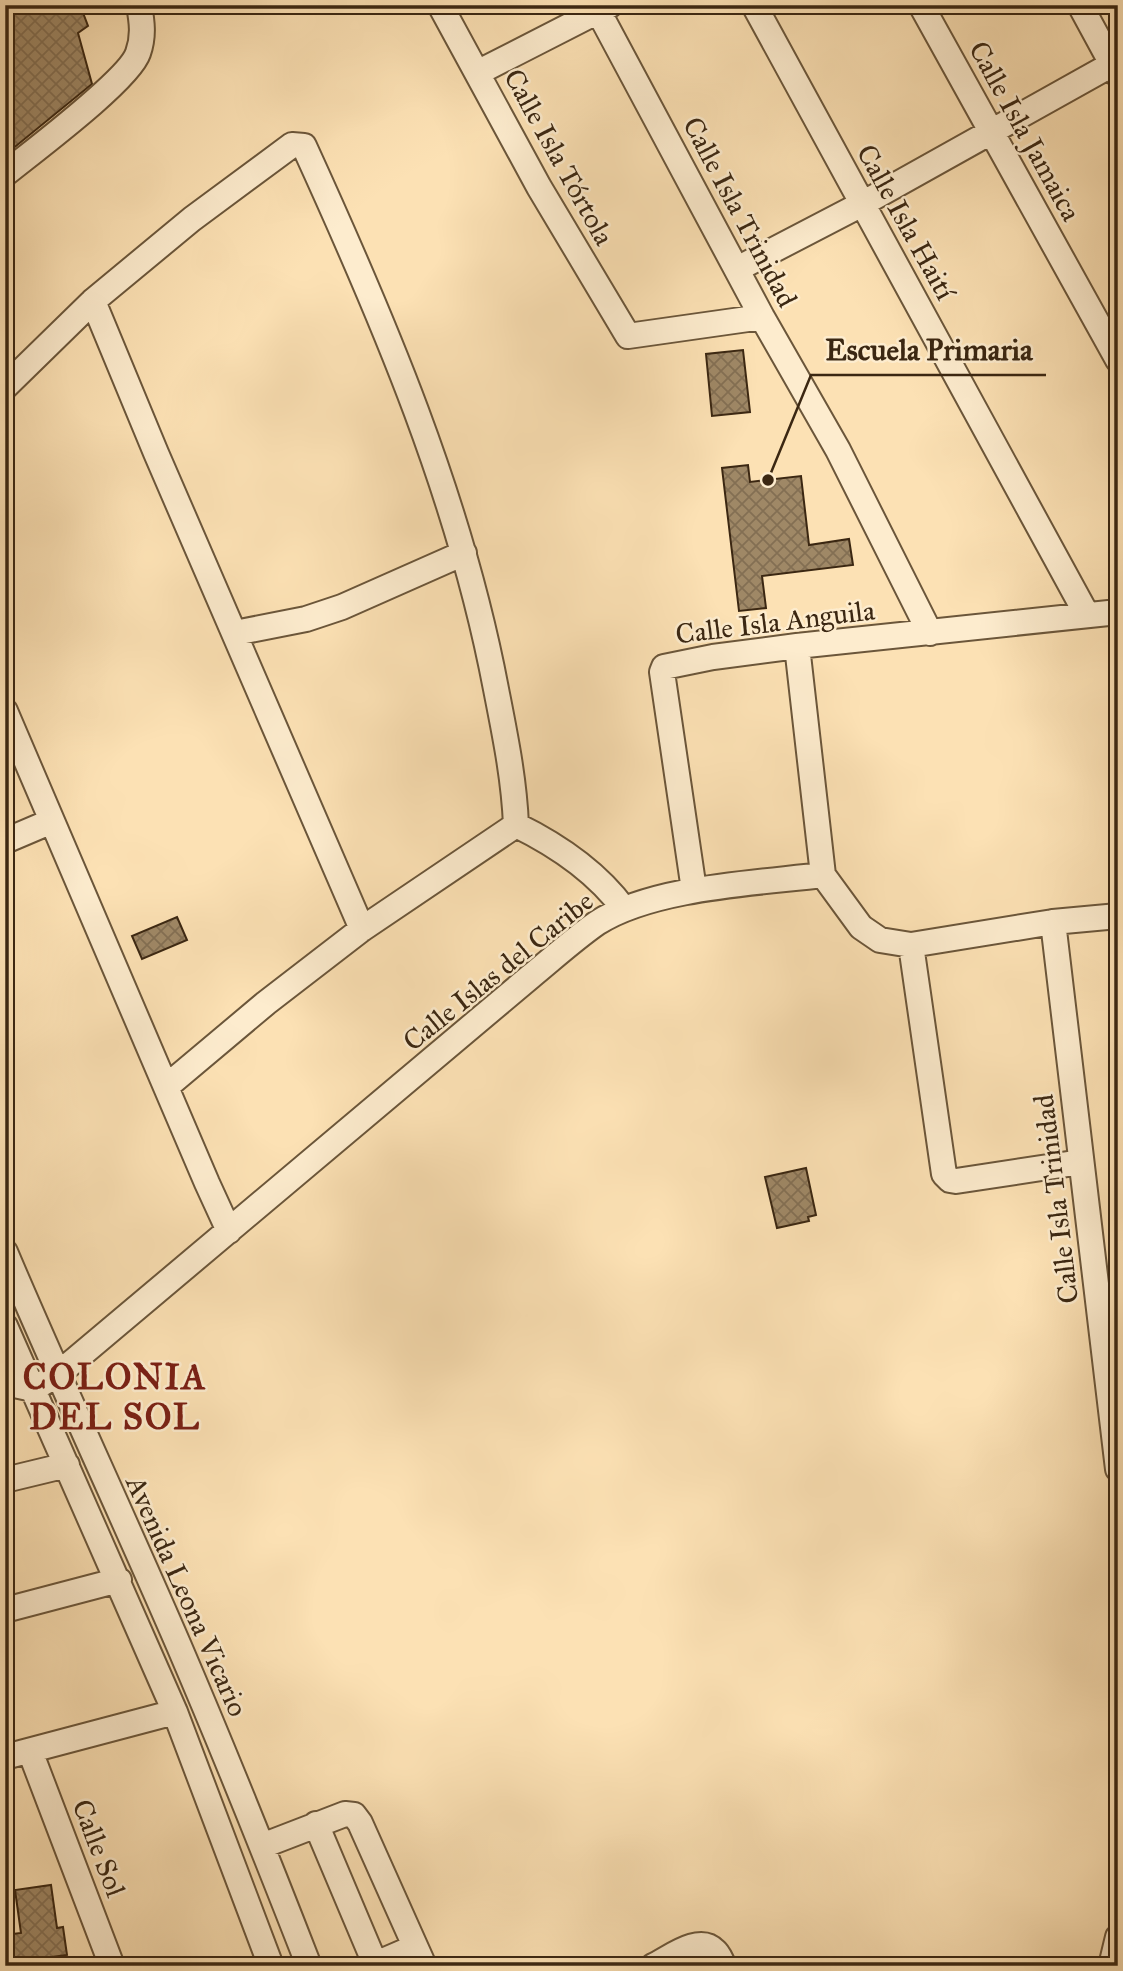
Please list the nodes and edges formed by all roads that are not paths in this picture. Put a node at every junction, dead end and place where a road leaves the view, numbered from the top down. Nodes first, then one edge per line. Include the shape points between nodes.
1 (139, 5) edge
2 (440, 5) edge
3 (754, 5) edge
4 (921, 5) edge
5 (1080, 5) edge
6 (601, 7) edge
7 (1116, 67) edge
8 (477, 73) junction
9 (992, 133) junction
10 (5, 174) edge
11 (862, 204) junction
12 (737, 269) junction
13 (93, 301) junction
14 (762, 317) junction
15 (1118, 359) edge
16 (5, 387) edge
17 (464, 553) junction
18 (1118, 612) edge
19 (1087, 615) junction
20 (235, 633) junction
21 (930, 633) junction
22 (797, 646) junction
23 (5, 711) edge
24 (52, 821) junction
25 (516, 825) junction
26 (5, 841) edge
27 (823, 875) junction
28 (694, 890) junction
29 (624, 909) junction
30 (1118, 916) edge
31 (1053, 922) junction
32 (362, 929) junction
33 (911, 945) junction
34 (166, 1087) junction
35 (1080, 1162) junction
36 (229, 1231) junction
37 (5, 1252) edge
38 (5, 1326) edge
39 (57, 1375) junction
40 (5, 1383) edge
41 (33, 1389) junction
42 (66, 1465) junction
43 (1118, 1469) edge
44 (5, 1480) edge
45 (119, 1580) junction
46 (5, 1610) edge
47 (175, 1712) junction
48 (30, 1751) junction
49 (5, 1757) edge
50 (316, 1824) junction
51 (262, 1846) junction
52 (1118, 1937) edge
53 (419, 1956) edge
54 (374, 1965) edge
55 (112, 1966) edge
56 (271, 1966) edge
57 (309, 1966) edge
58 (653, 1966) edge
59 (724, 1966) edge
60 (1111, 1966) edge

1 - 10 street via 144,31 138,56 122,77
2 - 8 street, Calle Isla Tórtola
3 - 11 street, Calle Isla Haití
4 - 9 street, Calle Isla Jamaica
5 - 7 street
6 - 8 street
6 - 12 street, Calle Isla Trinidad
7 - 9 street
8 - 14 street, Calle Isla Tórtola via 628,336
9 - 11 street
9 - 15 street, Calle Isla Jamaica
11 - 12 street
11 - 19 street, Calle Isla Haití
12 - 14 street, Calle Isla Trinidad
13 - 16 street
13 - 17 street via 281,153 292,145 304,146 357,261 416,408
13 - 20 street
14 - 21 street, Calle Isla Trinidad via 838,450
17 - 20 street via 306,620
17 - 25 street via 514,779
18 - 19 street, Calle Isla Anguila
19 - 21 street, Calle Isla Anguila
20 - 32 street
21 - 22 street, Calle Isla Anguila
22 - 27 street
22 - 28 street, Calle Isla Anguila via 664,667
23 - 24 street
24 - 26 street
24 - 34 street
25 - 29 street via 548,841 591,873
25 - 32 street
27 - 28 street, Calle Islas del Caribe
27 - 33 street via 861,927 880,940
28 - 29 street, Calle Islas del Caribe
29 - 36 street, Calle Islas del Caribe via 598,923 530,977
30 - 31 street
31 - 33 street
31 - 35 street, Calle Isla Trinidad
32 - 34 street
33 - 35 street via 944,1174 956,1181
34 - 36 street
35 - 43 street, Calle Isla Trinidad
36 - 39 street, Calle Islas del Caribe
37 - 39 street, Avenida Leona Vicario
38 - 41 street, Avenida Leona Vicario
39 - 41 street, Calle Islas del Caribe
39 - 51 street, Avenida Leona Vicario via 179,1645
40 - 41 street
41 - 42 street, Avenida Leona Vicario
42 - 44 street
42 - 45 street, Avenida Leona Vicario
45 - 46 street
45 - 47 street, Avenida Leona Vicario
47 - 48 street
47 - 56 street, Avenida Leona Vicario
48 - 49 street
48 - 55 street, Calle Sol
50 - 51 street
50 - 53 street via 354,1815
50 - 54 street
51 - 57 street, Avenida Leona Vicario
52 - 60 street
53 - 54 street
58 - 59 street via 705,1944 716,1951

